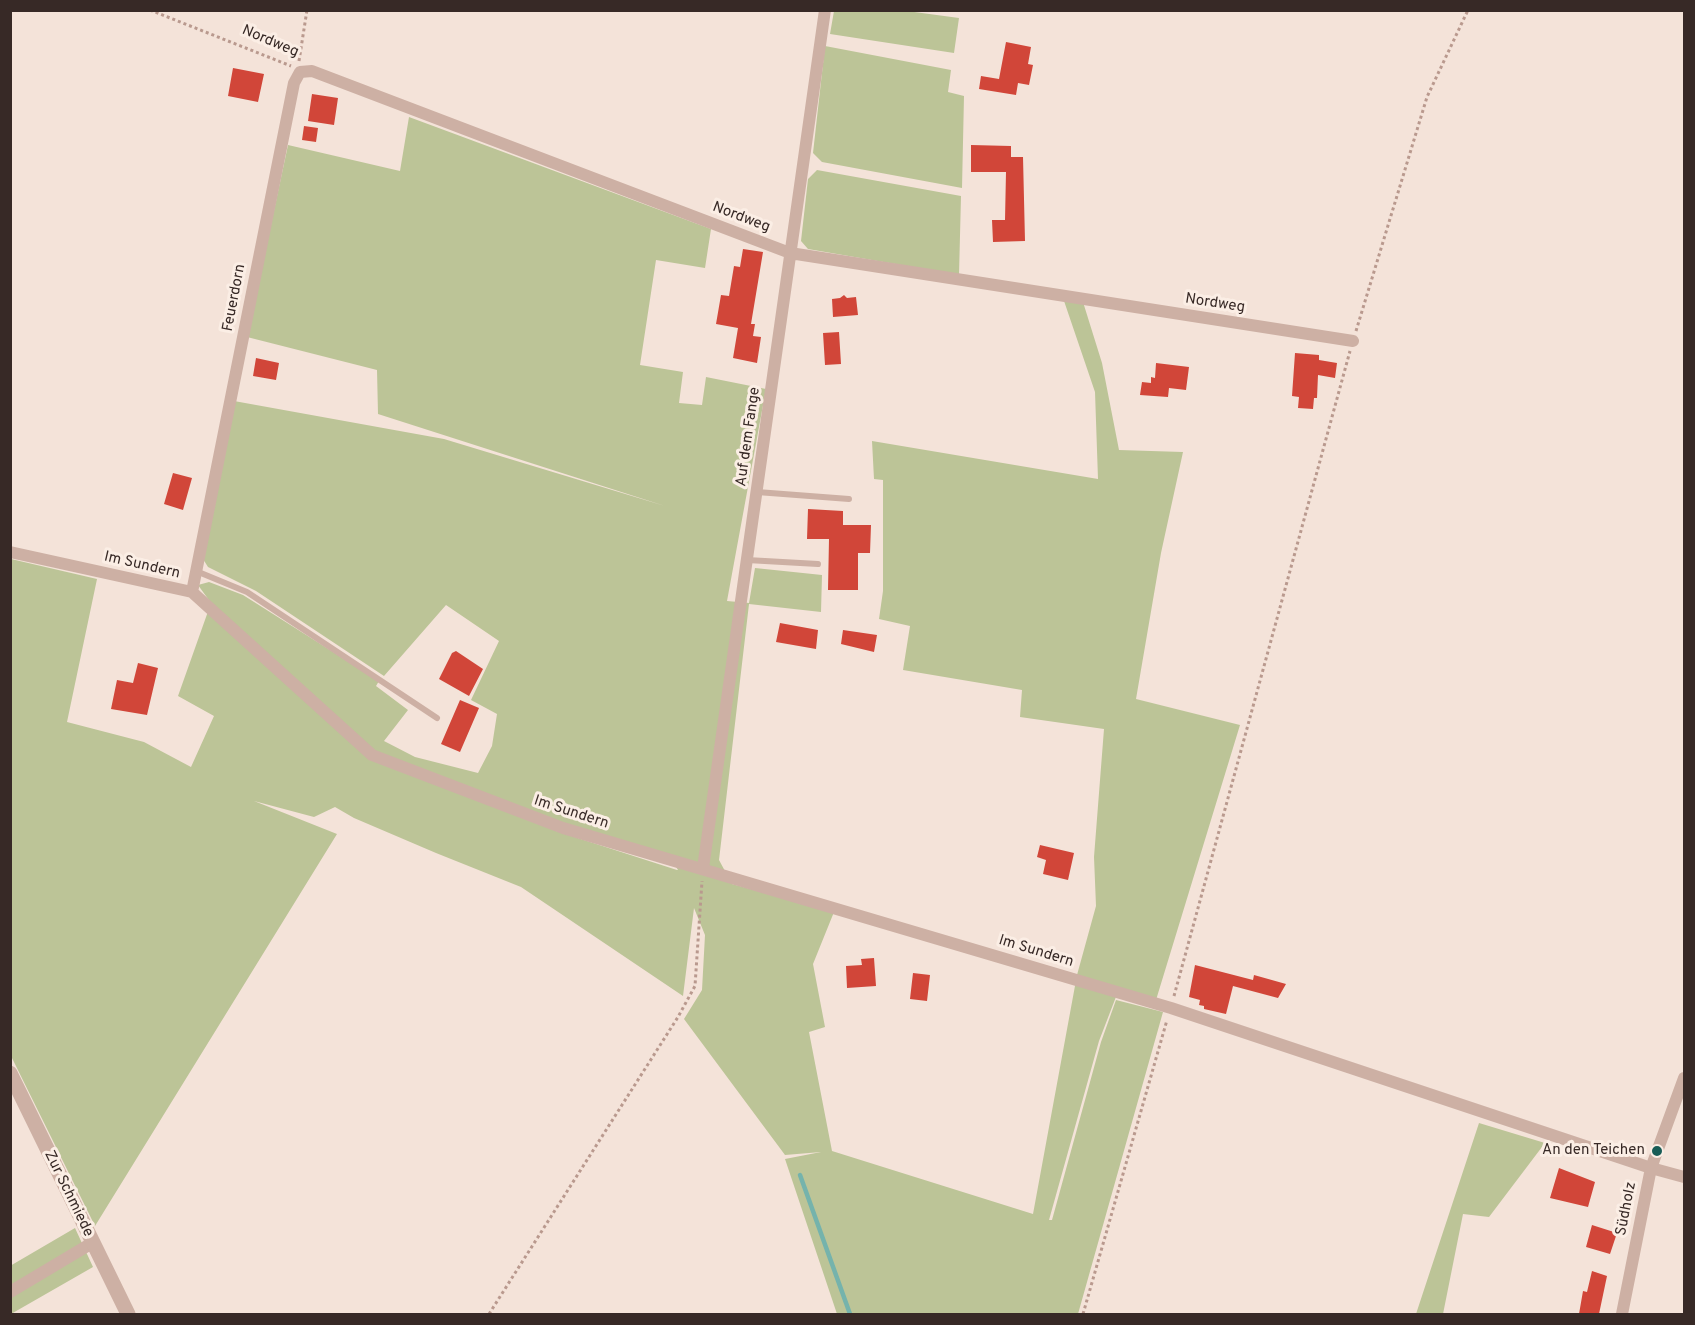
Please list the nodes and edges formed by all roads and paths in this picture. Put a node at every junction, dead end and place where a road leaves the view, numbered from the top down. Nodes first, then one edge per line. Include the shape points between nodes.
1 (150, 10) edge
2 (307, 10) edge
3 (825, 10) edge
4 (1468, 10) edge
5 (300, 72) junction
6 (790, 253) junction
7 (1353, 341) junction
8 (756, 492) junction
9 (849, 499) dead end
10 (10, 552) edge
11 (746, 560) junction
12 (818, 564) dead end
13 (196, 571) junction
14 (192, 592) junction
15 (437, 718) dead end
16 (703, 868) junction
17 (1172, 1009) junction
18 (10, 1073) edge
19 (1684, 1078) edge
20 (1651, 1168) junction
21 (1684, 1177) edge
22 (92, 1243) junction
23 (10, 1292) edge
24 (128, 1314) edge
25 (489, 1314) edge
26 (1083, 1314) edge
27 (1622, 1314) edge

1 - 5 path, Nordweg via 287,63
2 - 5 path via 298,53
3 - 6 street, Auf dem Fange
4 - 7 path via 1427,97
5 - 6 street, Nordweg via 312,72
5 - 13 street, Feuerdorn via 294,83
6 - 7 street, Nordweg
6 - 8 street, Auf dem Fange
7 - 17 path
8 - 9 lane
8 - 11 street, Auf dem Fange
10 - 14 street, Im Sundern
11 - 12 lane
11 - 16 street, Auf dem Fange
13 - 14 street, Feuerdorn
13 - 15 lane via 247,592
14 - 16 street, Im Sundern via 372,755 563,828
16 - 17 street, Im Sundern
16 - 25 path via 695,986
17 - 20 street
17 - 26 path
18 - 22 street, Zur Schmiede
19 - 20 street, Südholz
20 - 21 street
20 - 27 street, Südholz
22 - 23 street
22 - 24 street, Zur Schmiede

